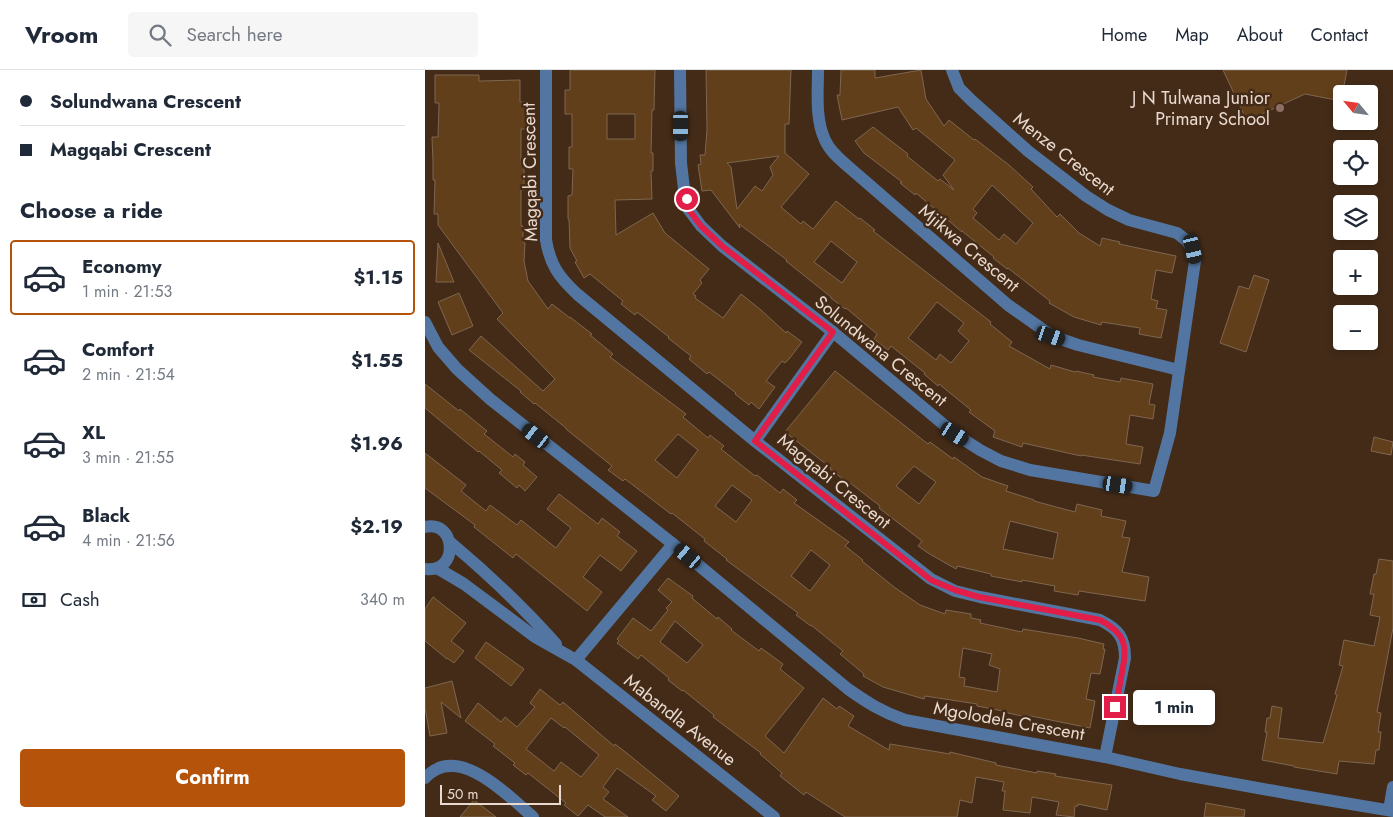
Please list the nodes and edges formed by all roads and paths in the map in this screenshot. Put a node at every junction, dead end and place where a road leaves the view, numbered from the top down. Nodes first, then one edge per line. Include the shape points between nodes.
1 (546, 70) edge
2 (680, 70) edge
3 (818, 70) edge
4 (952, 70) edge
5 (425, 322) edge
6 (833, 332) junction
7 (1179, 370) junction
8 (755, 441) junction
9 (427, 525) edge
10 (450, 542) junction
11 (673, 544) junction
12 (429, 570) edge
13 (562, 651) junction
14 (576, 660) junction
15 (1105, 757) junction
16 (425, 778) edge
17 (1393, 787) edge
18 (1391, 810) edge
19 (533, 817) edge
20 (775, 817) edge

1 - 8 street, Magqabi Crescent via 546,240 556,271 577,294
2 - 6 street, Solundwana Crescent via 681,163 689,210 722,246
3 - 7 street, Mjikwa Crescent via 819,121 825,140 835,154 1008,305 1051,336
4 - 7 street, Menze Crescent via 959,88 971,100 1085,196 1129,220 1177,233 1187,241 1193,249 1195,261
5 - 11 street, Mgolodela Crescent via 438,347 483,393
6 - 7 street, Solundwana Crescent via 955,434 1001,461 1029,470 1154,491 1170,433
6 - 8 street
8 - 15 street, Magqabi Crescent via 931,580 979,597 1100,620 1118,632 1123,639 1125,658
9 - 10 street, Mabandla Avenue via 441,530
10 - 12 street via 444,564
10 - 13 street, Mabandla Avenue via 529,614
11 - 14 street
11 - 15 street, Mgolodela Crescent via 848,689 886,713 915,722
12 - 13 street, Mabandla Avenue via 464,584 535,637
13 - 14 street, Mabandla Avenue
14 - 20 street, Mabandla Avenue
15 - 18 street, Mgolodela Crescent via 1180,774
16 - 19 street via 451,765 463,768 490,780
17 - 18 street

